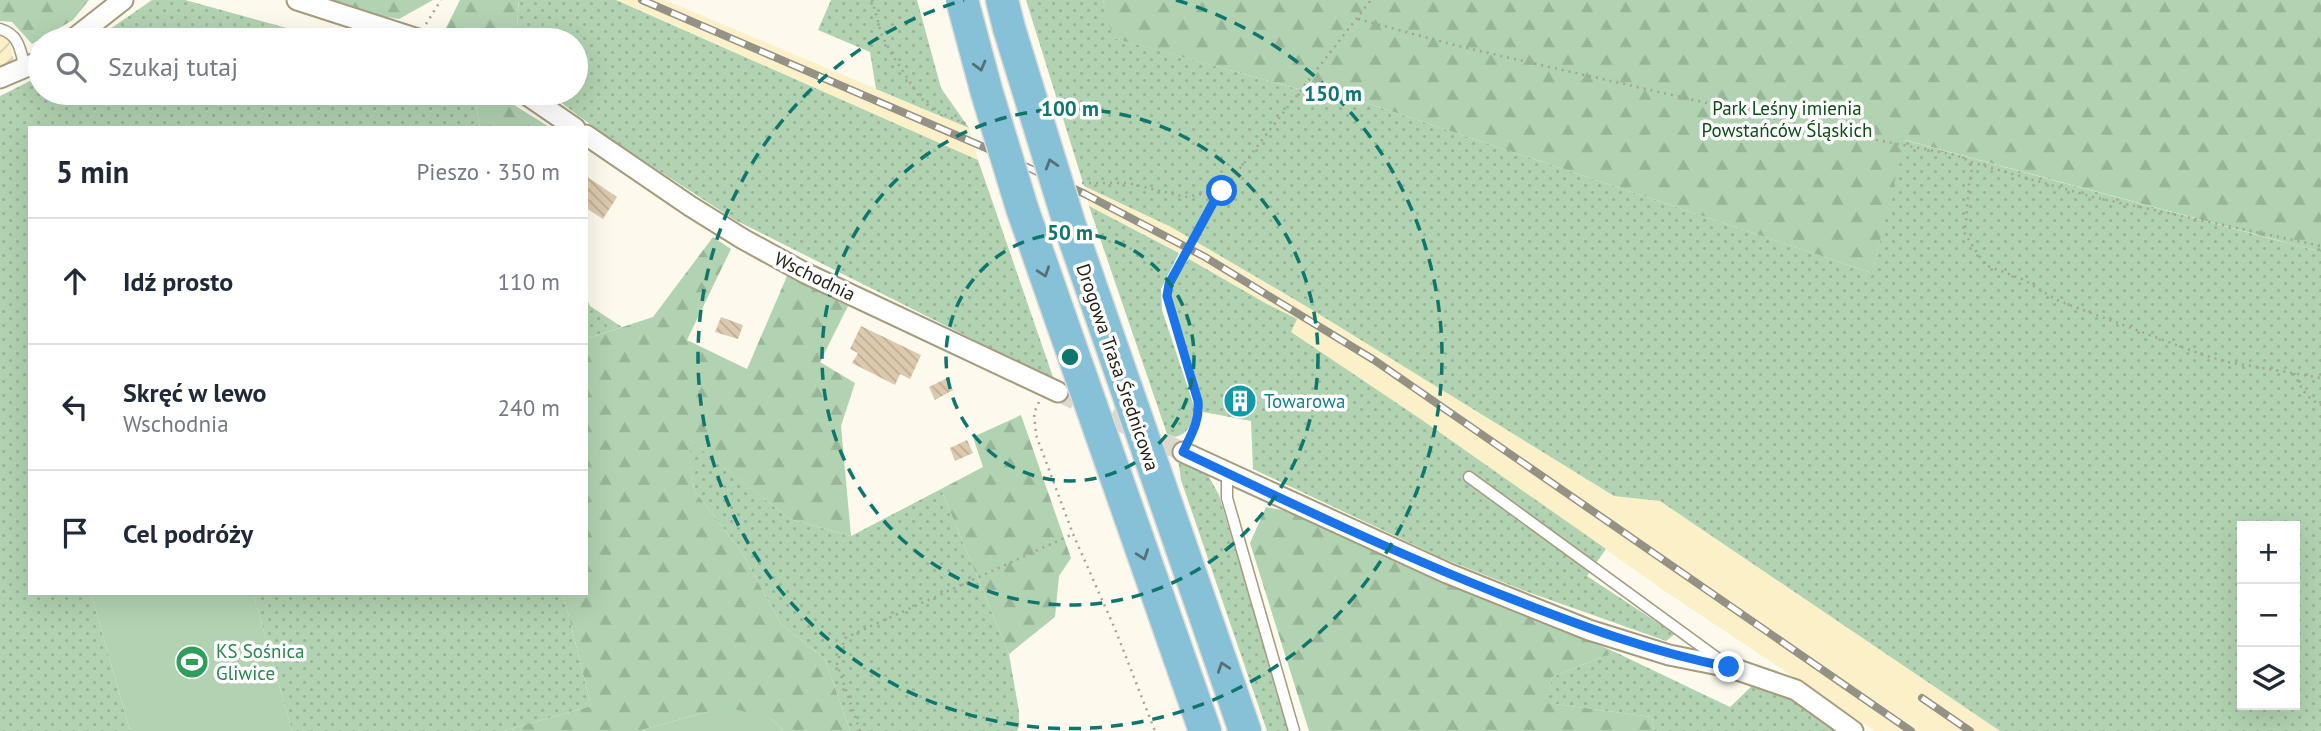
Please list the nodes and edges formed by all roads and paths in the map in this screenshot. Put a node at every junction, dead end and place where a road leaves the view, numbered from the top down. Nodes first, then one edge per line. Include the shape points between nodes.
1 (123, 0) edge
2 (297, 0) edge
3 (441, 0) edge
4 (962, 0) edge
5 (1002, 0) edge
6 (1371, 0) edge
7 (1358, 19) junction
8 (87, 28) edge
9 (385, 28) edge
10 (425, 28) edge
11 (0, 29) edge
12 (28, 58) edge
13 (28, 67) edge
14 (0, 78) edge
15 (541, 105) edge
16 (572, 126) edge
17 (588, 136) edge
18 (1969, 161) junction
19 (2321, 246) edge
20 (2294, 373) junction
21 (2321, 378) edge
22 (1052, 390) joint
23 (2321, 405) edge
24 (1183, 452) joint
25 (1227, 473) junction
26 (1469, 477) dead end
27 (1073, 534) junction
28 (1729, 667) junction
29 (860, 731) edge
30 (1155, 731) edge
31 (1205, 731) edge
32 (1245, 731) edge
33 (1294, 731) edge
34 (1853, 731) edge

1 - 8 street
2 - 9 street
3 - 10 path
4 -> 31 main road, Drogowa Trasa Średnicowa, bridge via 1022,208
32 -> 5 main road, Drogowa Trasa Średnicowa, bridge via 1071,229
6 - 7 path
7 - 18 path via 1458,46
7 - 24 path via 1213,203 1169,284 1168,305 1198,401 1197,423
11 - 12 lane via 12,34
13 - 14 street
15 - 16 street
17 - 22 street, Wschodnia via 743,239
18 - 19 path via 2093,197
18 - 20 path via 1972,173 1965,234 1985,265 2022,279 2059,301 2206,356
20 - 21 path
20 - 23 path via 2310,400
22 - 27 path via 1034,413 1036,435
24 - 25 street
25 - 28 street via 1447,573 1589,629 1669,655
25 - 33 lane via 1227,498
26 - 28 lane
27 - 29 path via 845,638 837,664
27 - 30 path
28 - 34 street via 1796,690

